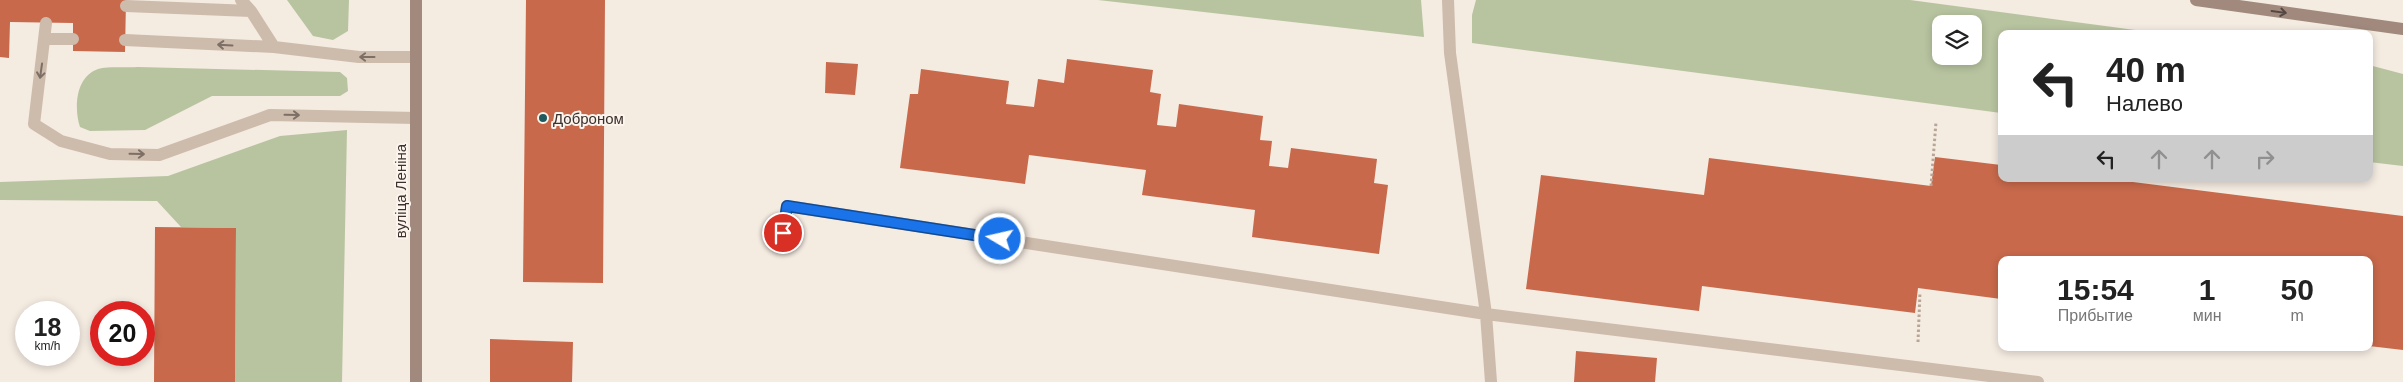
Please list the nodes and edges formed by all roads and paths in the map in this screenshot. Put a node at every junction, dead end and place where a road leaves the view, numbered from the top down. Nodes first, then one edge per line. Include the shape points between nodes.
1 (241, 0) edge
2 (416, 0) edge
3 (1448, 0) edge
4 (2196, 0) edge
5 (126, 6) dead end
6 (251, 11) junction
7 (46, 23) dead end
8 (2403, 29) edge
9 (46, 39) junction
10 (73, 39) dead end
11 (125, 40) dead end
12 (274, 47) junction
13 (416, 57) junction
14 (416, 118) junction
15 (1936, 122) dead end
16 (1931, 186) dead end
17 (780, 247) dead end
18 (1920, 292) dead end
19 (1486, 314) junction
20 (1917, 367) junction
21 (416, 382) edge
22 (1491, 382) edge
23 (2038, 382) edge

1 - 6 lane
2 - 13 main road, вуліца Леніна
3 - 19 lane via 1450,53
4 -> 8 main road
5 - 6 lane
6 - 12 lane
7 - 9 lane
9 - 10 lane
9 -> 14 lane via 34,124 61,140 110,154 159,155 270,115
12 -> 11 lane
13 -> 12 lane via 359,57
13 - 14 main road, вуліца Леніна
14 - 21 main road, вуліца Леніна
15 - 16 path
17 - 19 lane via 787,206
18 - 20 path
19 - 20 lane
19 - 22 lane
20 - 23 lane

